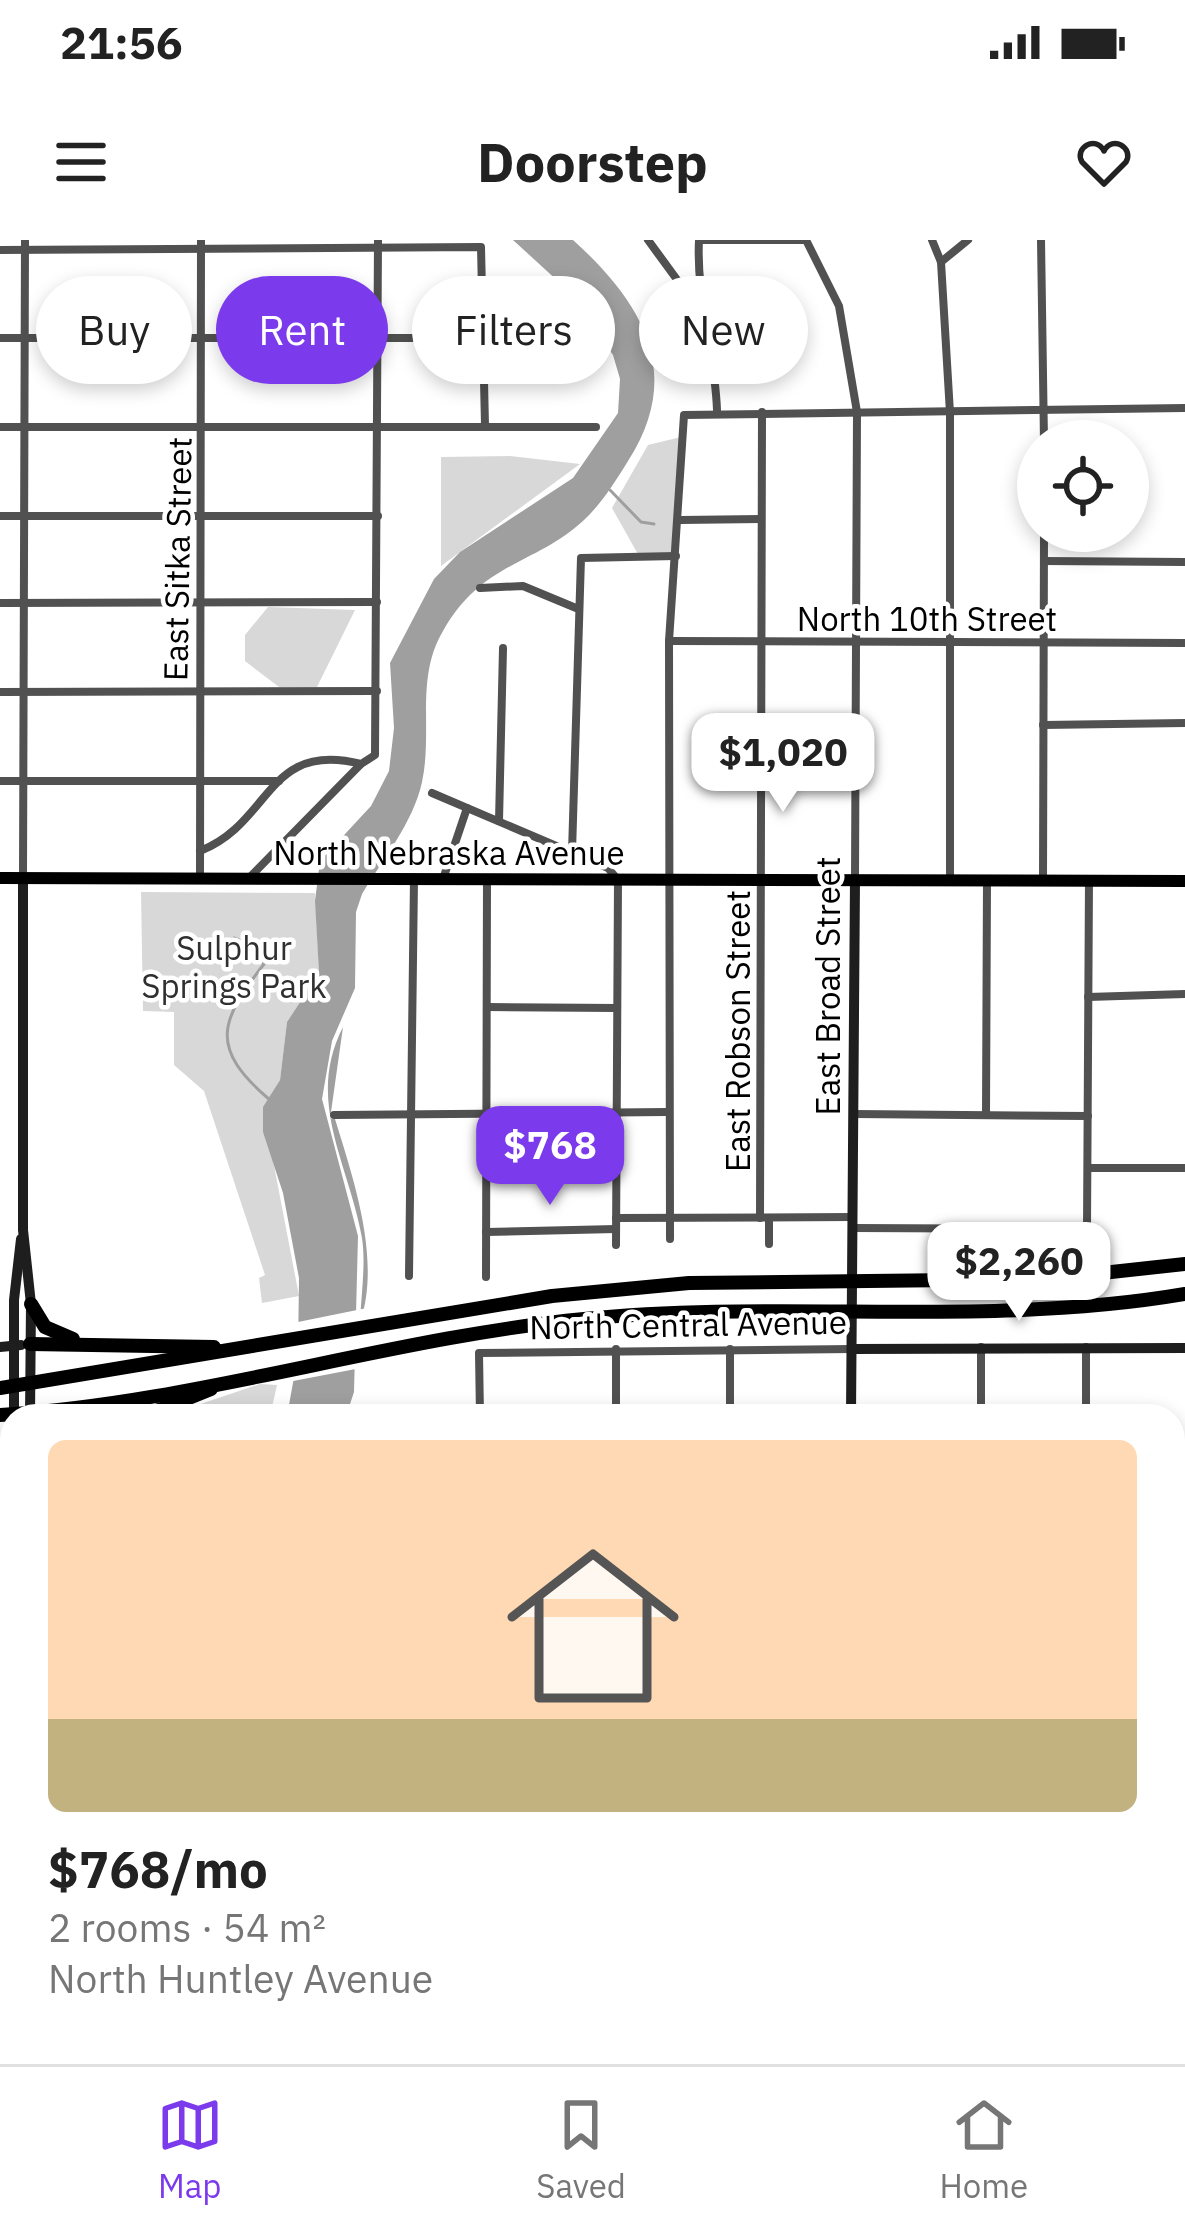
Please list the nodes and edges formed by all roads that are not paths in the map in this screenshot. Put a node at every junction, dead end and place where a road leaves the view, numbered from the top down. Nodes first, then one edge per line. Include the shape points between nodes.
1 (648, 240) edge
2 (699, 240) edge
3 (806, 240) edge
4 (932, 240) edge
5 (968, 240) edge
6 (1041, 240) edge
7 (201, 244) edge
8 (379, 244) edge
9 (25, 245) edge
10 (0, 250) edge
11 (940, 262) junction
12 (379, 276) edge
13 (482, 276) edge
14 (676, 276) edge
15 (697, 276) edge
16 (202, 336) junction
17 (216, 336) edge
18 (0, 338) edge
19 (25, 338) junction
20 (379, 384) edge
21 (485, 384) edge
22 (716, 384) edge
23 (1185, 407) edge
24 (717, 410) junction
25 (762, 412) junction
26 (856, 412) junction
27 (950, 413) junction
28 (1044, 413) junction
29 (1044, 420) edge
30 (485, 425) junction
31 (202, 426) junction
32 (379, 426) junction
33 (0, 427) edge
34 (23, 427) junction
35 (596, 427) dead end
36 (0, 516) edge
37 (23, 516) junction
38 (201, 516) junction
39 (378, 516) junction
40 (761, 519) junction
41 (680, 520) junction
42 (1044, 552) edge
43 (676, 556) junction
44 (1044, 561) junction
45 (1185, 562) edge
46 (480, 588) dead end
47 (377, 602) junction
48 (0, 603) edge
49 (23, 603) junction
50 (201, 604) junction
51 (576, 608) junction
52 (669, 641) junction
53 (761, 641) junction
54 (856, 642) junction
55 (950, 642) junction
56 (1043, 642) junction
57 (1185, 643) edge
58 (502, 648) dead end
59 (0, 692) edge
60 (22, 692) junction
61 (200, 692) junction
62 (377, 692) junction
63 (1185, 723) edge
64 (1043, 725) junction
65 (361, 764) junction
66 (0, 781) edge
67 (22, 781) junction
68 (200, 781) junction
69 (281, 781) junction
70 (432, 793) dead end
71 (467, 808) junction
72 (499, 821) junction
73 (200, 851) junction
74 (572, 852) junction
75 (0, 878) edge
76 (23, 878) junction
77 (200, 878) junction
78 (249, 878) junction
79 (414, 879) junction
80 (762, 879) junction
81 (443, 880) junction
82 (487, 880) junction
83 (618, 880) junction
84 (669, 880) junction
85 (855, 880) junction
86 (950, 880) junction
87 (987, 880) junction
88 (1043, 880) junction
89 (1089, 880) junction
90 (1185, 880) edge
91 (1185, 994) edge
92 (1088, 997) junction
93 (487, 1006) junction
94 (616, 1008) junction
95 (668, 1112) junction
96 (485, 1113) junction
97 (615, 1113) junction
98 (408, 1114) junction
99 (854, 1114) junction
100 (334, 1115) dead end
101 (986, 1115) junction
102 (1088, 1117) junction
103 (1088, 1168) junction
104 (1185, 1168) edge
105 (764, 1218) junction
106 (670, 1219) junction
107 (853, 1222) junction
108 (616, 1223) junction
109 (23, 1230) junction
110 (486, 1232) junction
111 (670, 1239) dead end
112 (769, 1244) dead end
113 (616, 1246) dead end
114 (1185, 1264) edge
115 (409, 1276) dead end
116 (486, 1276) dead end
117 (1185, 1294) edge
118 (31, 1304) junction
119 (78, 1341) junction
120 (22, 1345) junction
121 (0, 1347) edge
122 (981, 1347) junction
123 (1086, 1347) junction
124 (243, 1348) junction
125 (1185, 1348) edge
126 (616, 1349) junction
127 (730, 1349) junction
128 (852, 1349) junction
129 (238, 1379) junction
130 (0, 1388) edge
131 (15, 1404) edge
132 (29, 1404) edge
133 (86, 1404) edge
134 (174, 1404) edge
135 (480, 1404) edge
136 (616, 1404) edge
137 (730, 1404) edge
138 (851, 1404) edge
139 (981, 1404) edge
140 (1086, 1404) edge

1 - 14 street
2 - 3 street, East Broad Street
2 - 15 street
3 - 26 street, East Broad Street via 839,306
4 - 11 street
5 - 11 street
6 - 28 street
7 - 8 street
7 - 9 street
7 - 16 street, East Sitka Street
8 - 12 street
8 - 13 street via 481,247
9 - 10 street
9 - 19 street
11 - 27 street
16 - 17 street
16 - 19 street
16 - 31 street, East Sitka Street
18 - 19 street
19 - 34 street
20 - 32 street
21 - 30 street
22 - 24 street
23 - 28 street
24 - 25 street
24 - 41 street via 684,415
25 - 26 street
25 - 40 street, East Robson Street
26 - 27 street
26 - 54 street, East Broad Street
27 - 28 street
27 - 55 street
28 - 29 street
30 - 32 street
30 - 35 street
31 - 32 street
31 - 34 street
31 - 38 street, East Sitka Street
32 - 39 street
33 - 34 street
34 - 37 street
36 - 37 street
37 - 38 street
37 - 49 street
38 - 39 street
38 - 50 street, East Sitka Street
39 - 47 street
40 - 41 street
40 - 53 street, East Robson Street
41 - 43 street
42 - 44 street
43 - 51 street via 580,558
43 - 52 street
44 - 45 street
44 - 56 street
46 - 51 street via 523,586
47 - 50 street
47 - 62 street
48 - 49 street
49 - 50 street
49 - 60 street
50 - 61 street, East Sitka Street
51 - 74 street
52 - 53 street, North 10th Street
52 - 84 street
53 - 54 street, North 10th Street
53 - 80 street, East Robson Street
54 - 55 street, North 10th Street
54 - 85 street, East Broad Street
55 - 56 street, North 10th Street
55 - 86 street
56 - 57 street, North 10th Street
56 - 64 street
58 - 72 street
59 - 60 street
60 - 61 street
60 - 67 street
61 - 62 street
61 - 68 street, East Sitka Street
62 - 65 street via 375,755
63 - 64 street
64 - 88 street
65 - 69 street via 315,756
65 - 78 street
66 - 67 street
67 - 68 street
67 - 76 street
68 - 69 street
68 - 73 street, East Sitka Street
69 - 73 street via 224,839
70 - 71 street
71 - 72 street
71 - 81 street
72 - 74 street
73 - 77 street, East Sitka Street
74 - 83 street
75 - 76 main road, North Nebraska Avenue
76 - 77 main road, North Nebraska Avenue
76 - 109 street
77 - 78 main road, North Nebraska Avenue
78 - 79 main road, North Nebraska Avenue
79 - 81 main road, North Nebraska Avenue
79 - 98 street
80 - 84 main road, North Nebraska Avenue
80 - 85 main road, North Nebraska Avenue
80 - 105 street, East Robson Street
81 - 82 main road, North Nebraska Avenue
82 - 83 main road, North Nebraska Avenue
82 - 93 street
83 - 84 main road, North Nebraska Avenue
83 - 94 street
84 - 95 street
85 - 86 main road, North Nebraska Avenue
85 - 99 street, East Broad Street
86 - 87 main road, North Nebraska Avenue
87 - 88 main road, North Nebraska Avenue
87 - 101 street
88 - 89 main road, North Nebraska Avenue
89 - 90 main road, North Nebraska Avenue
89 - 92 street
91 - 92 street
92 - 102 street
93 - 94 street
93 - 96 street
94 - 97 street
95 - 97 street
95 - 106 street
96 - 97 street
96 - 98 street
96 - 110 street
97 - 108 street
98 - 100 street
98 - 115 street
99 - 101 street
99 - 107 street, East Broad Street
101 - 102 street
102 - 103 street
103 - 104 street
103 - 107 street via 1087,1229
105 - 106 street
105 - 107 street
105 - 112 street, East Robson Street
106 - 108 street
106 - 111 street
107 - 128 street, East Broad Street
108 - 110 street
108 - 113 street
109 - 118 street
109 - 120 street
110 - 116 street
114 - 124 highway via 1047,1280 688,1282 552,1296
117 - 129 highway via 1064,1308 591,1318
118 - 119 highway via 50,1330
118 - 120 street
119 - 120 highway
119 - 124 highway
120 - 121 street
120 - 131 street
120 - 132 street
122 - 123 street, North Central Avenue
122 - 128 street, North Central Avenue
122 - 139 street
123 - 125 street, North Central Avenue
123 - 140 street
124 - 130 highway
126 - 127 street, North Central Avenue
126 - 135 street, North Central Avenue via 479,1353
126 - 136 street
127 - 128 street, North Central Avenue
127 - 137 street
128 - 138 street, East Broad Street
129 - 133 highway
129 - 134 highway

